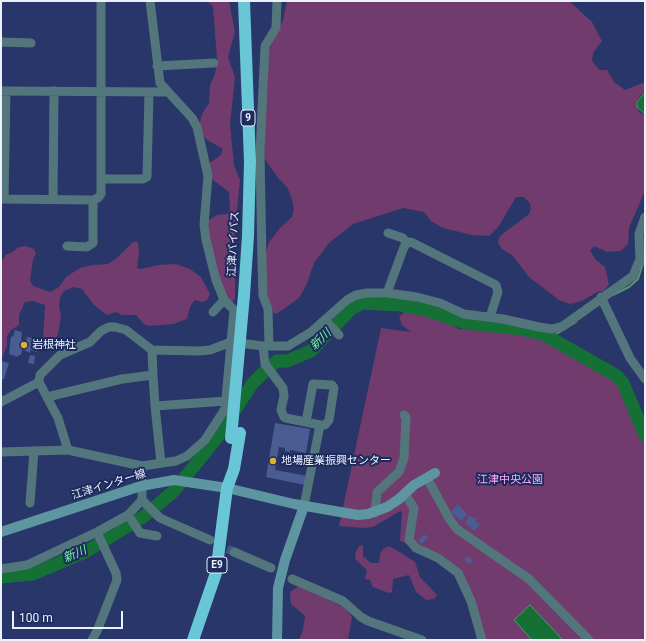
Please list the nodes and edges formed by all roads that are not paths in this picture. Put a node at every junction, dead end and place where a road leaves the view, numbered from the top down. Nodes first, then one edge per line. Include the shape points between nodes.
1 (101, 1) edge
2 (150, 1) edge
3 (244, 1) edge
4 (277, 1) edge
5 (1, 42) edge
6 (31, 42) dead end
7 (214, 63) dead end
8 (157, 66) junction
9 (4, 91) edge
10 (54, 91) junction
11 (101, 92) junction
12 (167, 92) junction
13 (149, 93) junction
14 (101, 179) junction
15 (3, 199) edge
16 (53, 199) junction
17 (93, 200) junction
18 (645, 217) edge
19 (388, 233) dead end
20 (406, 243) junction
21 (67, 246) dead end
22 (387, 293) junction
23 (601, 297) junction
24 (224, 300) junction
25 (213, 312) dead end
26 (490, 317) junction
27 (327, 322) junction
28 (338, 334) dead end
29 (231, 342) junction
30 (266, 346) junction
31 (152, 350) junction
32 (153, 375) junction
33 (645, 379) edge
34 (39, 382) junction
35 (48, 397) junction
36 (226, 401) junction
37 (1, 402) edge
38 (155, 406) junction
39 (404, 415) dead end
40 (306, 422) junction
41 (320, 425) junction
42 (68, 450) junction
43 (34, 451) junction
44 (1, 452) edge
45 (161, 463) junction
46 (142, 466) junction
47 (431, 475) joint
48 (141, 486) junction
49 (227, 488) junction
50 (405, 494) junction
51 (144, 502) junction
52 (30, 503) dead end
53 (304, 506) junction
54 (375, 513) junction
55 (128, 516) junction
56 (1, 532) edge
57 (98, 533) junction
58 (157, 536) dead end
59 (210, 540) tunnel mouth
60 (234, 552) tunnel mouth
61 (271, 568) dead end
62 (1, 569) edge
63 (292, 578) dead end
64 (418, 639) edge
65 (92, 640) edge
66 (194, 640) edge
67 (278, 640) edge
68 (482, 640) edge
69 (589, 640) edge

1 - 11 street
2 - 8 street
3 - 49 highway, 江津バイパス / 9, bridge via 250,162 248,295 236,436 227,470
4 - 30 street via 276,28 265,46 260,153 263,296 268,309
5 - 6 street
7 - 8 street
8 - 12 street via 160,83
9 - 10 street
9 - 15 street
10 - 11 street
10 - 16 street
11 - 13 street
11 - 14 street
12 - 13 street
12 - 24 street via 192,118 196,127 208,176 204,225 206,240
13 - 14 street via 148,177
14 - 17 street via 100,194
15 - 16 street
16 - 17 street
17 - 21 street via 93,243 87,247
18 - 23 street via 639,234 640,259 633,276
19 - 20 street via 403,238
20 - 22 street
20 - 26 street via 412,242 496,285 498,292
22 - 26 street via 440,303 464,314
22 - 27 street via 367,292 356,295 347,300
23 - 26 street via 563,326 552,329
23 - 33 street via 630,358
24 - 25 street
24 - 29 street via 234,310
27 - 28 street
27 - 30 street via 295,342 281,347
29 - 30 street
29 - 31 street via 210,350
29 - 36 street
30 - 40 street via 265,364 284,391 282,415
31 - 32 street
31 - 34 street via 126,330 109,327 100,331 90,342 60,355 40,375
32 - 35 street via 122,379
32 - 38 street
34 - 35 street
34 - 37 street
35 - 42 street
36 - 38 street
36 - 45 street via 220,416 198,447 176,461
38 - 45 street
39 - 54 street via 404,458 399,472 377,492
40 - 41 street
40 - 41 street via 313,384 332,385 334,388 329,420
41 - 53 street
42 - 43 street
42 - 46 street
43 - 44 street
43 - 52 street
45 - 46 street
46 - 48 street
47 - 50 street
47 - 69 street via 450,520 457,529 528,579
48 - 49 street, 江津インター線 via 169,481
48 - 51 street
48 - 56 street, 江津インター線
49 - 53 street, 江津インター線
49 - 66 highway, E9 via 216,574
50 - 54 street
50 - 68 street via 414,508 409,540 416,548 438,558 458,573 471,601
51 - 55 street
51 - 59 street via 164,521
53 - 54 street, 江津インター線 via 358,515
53 - 67 street via 284,560 278,588
55 - 57 street
55 - 58 street via 143,534
57 - 62 street via 27,565
57 - 65 street via 117,580
60 - 61 street
63 - 64 street via 342,601 368,621

